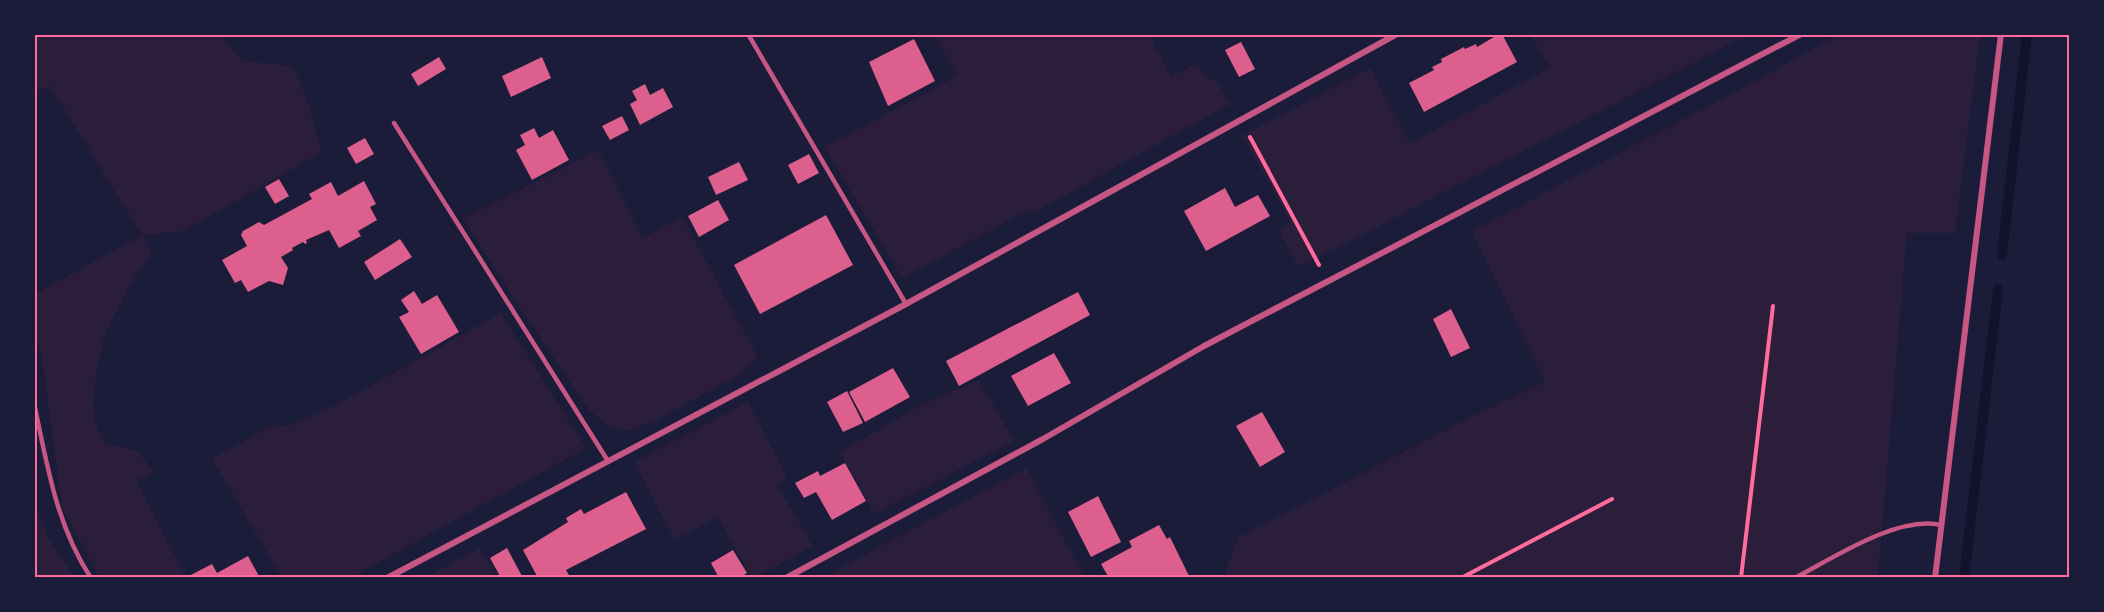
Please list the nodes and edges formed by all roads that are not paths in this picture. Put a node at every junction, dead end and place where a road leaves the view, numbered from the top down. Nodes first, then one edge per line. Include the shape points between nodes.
1 (748, 34) edge
2 (1397, 34) edge
3 (1801, 34) edge
4 (2001, 34) edge
5 (394, 123) dead end
6 (906, 304) junction
7 (34, 403) edge
8 (608, 461) junction
9 (1941, 525) junction
10 (92, 578) edge
11 (387, 578) edge
12 (786, 578) edge
13 (1795, 578) edge
14 (1935, 578) edge

1 - 6 lane
2 - 6 street
3 - 12 street via 1204,346 1043,439
4 - 9 street
5 - 8 lane
6 - 8 street
7 - 10 lane via 63,523
8 - 11 street
9 - 13 lane via 1929,522 1882,533
9 - 14 street

